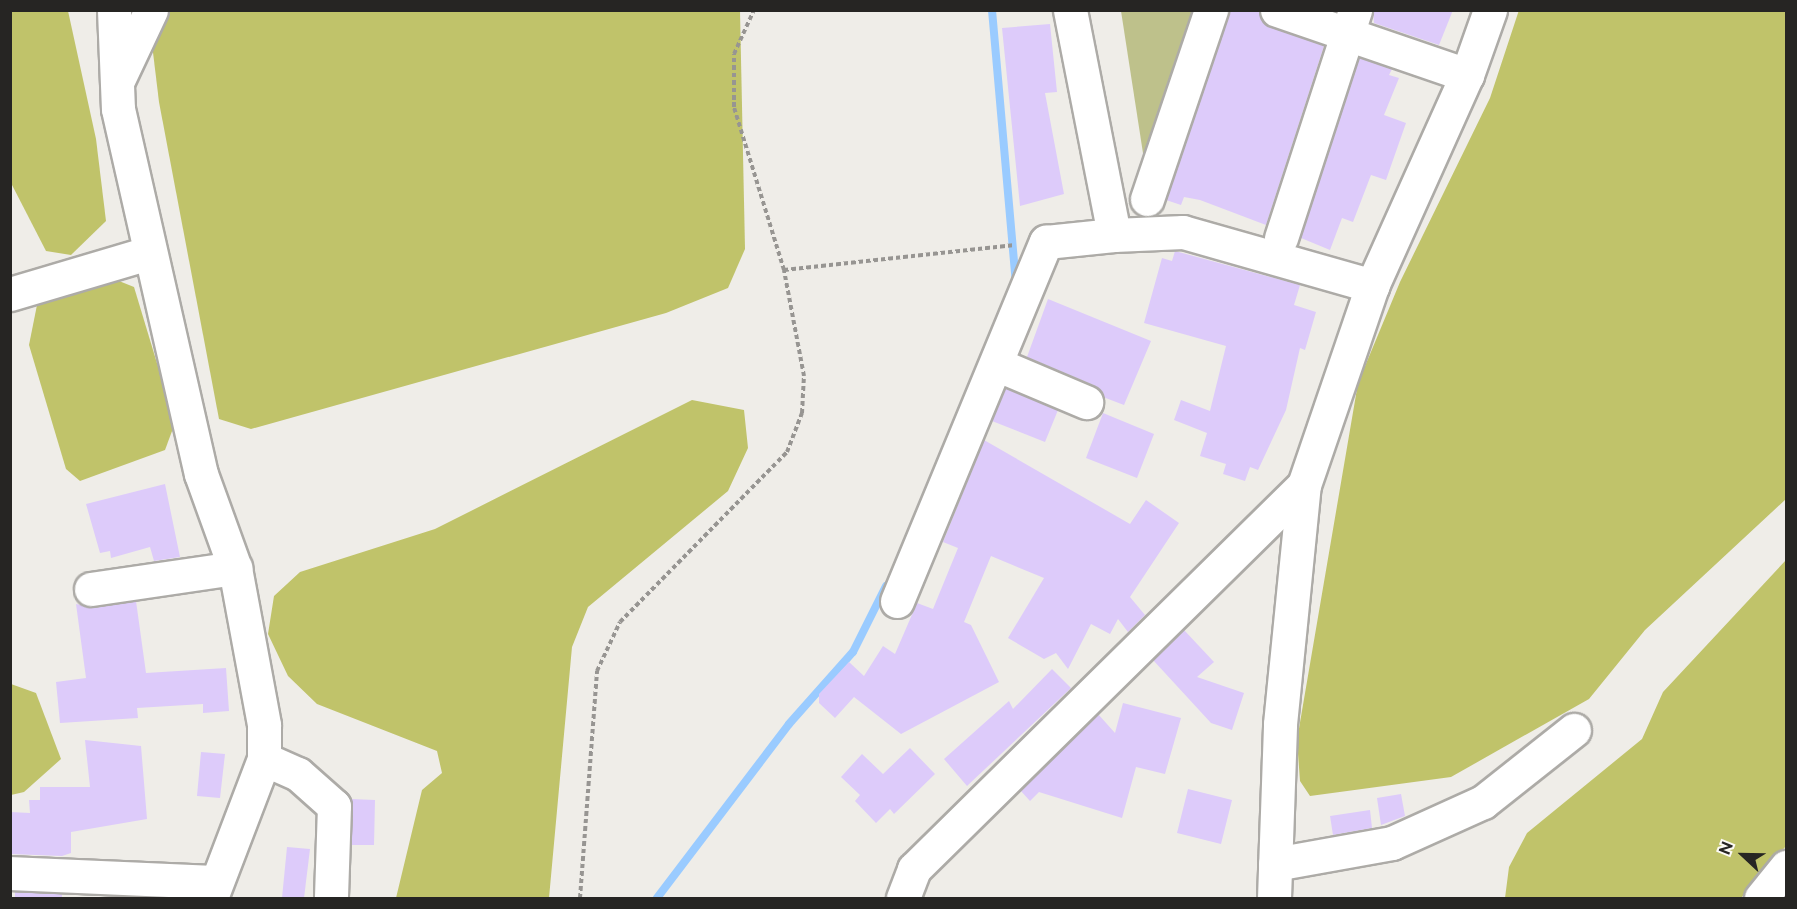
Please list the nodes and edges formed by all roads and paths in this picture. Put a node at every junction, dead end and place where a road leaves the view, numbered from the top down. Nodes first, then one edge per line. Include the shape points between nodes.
1 (114, 10) edge
2 (151, 10) edge
3 (754, 10) edge
4 (1070, 10) edge
5 (1211, 10) edge
6 (1278, 10) edge
7 (1490, 10) edge
8 (1351, 22) edge
9 (1467, 75) junction
10 (116, 85) junction
11 (1147, 199) dead end
12 (1114, 235) junction
13 (1281, 238) dead end
14 (1007, 246) dead end
15 (148, 253) junction
16 (784, 270) junction
17 (1372, 286) junction
18 (10, 294) edge
19 (996, 364) junction
20 (1086, 402) dead end
21 (1304, 485) junction
22 (236, 568) junction
23 (91, 589) dead end
24 (897, 601) dead end
25 (1574, 730) dead end
26 (264, 759) junction
27 (1275, 864) junction
28 (1786, 867) edge
29 (10, 873) edge
30 (213, 890) edge
31 (331, 898) edge
32 (580, 898) edge
33 (903, 898) edge
34 (1274, 898) edge
35 (1761, 898) edge

1 - 10 street
2 - 10 street
3 - 16 path via 734,54 734,107
4 - 12 street
5 - 11 street
6 - 8 street
7 - 9 street
8 - 9 street
8 - 13 street
9 - 17 street
10 - 15 street
12 - 17 street via 1183,232
12 - 19 street via 1046,242
14 - 16 path
15 - 18 street
15 - 22 street via 201,474
16 - 32 path via 804,376 802,413 787,452 620,622 597,670
17 - 21 street
19 - 20 street
19 - 24 street
21 - 27 street via 1280,724
21 - 33 street via 914,869
22 - 23 street
22 - 26 street via 264,725
25 - 27 street via 1483,802 1392,843
26 - 30 street
26 - 31 street via 298,774 334,806
27 - 34 street
28 - 35 street
29 - 30 street

